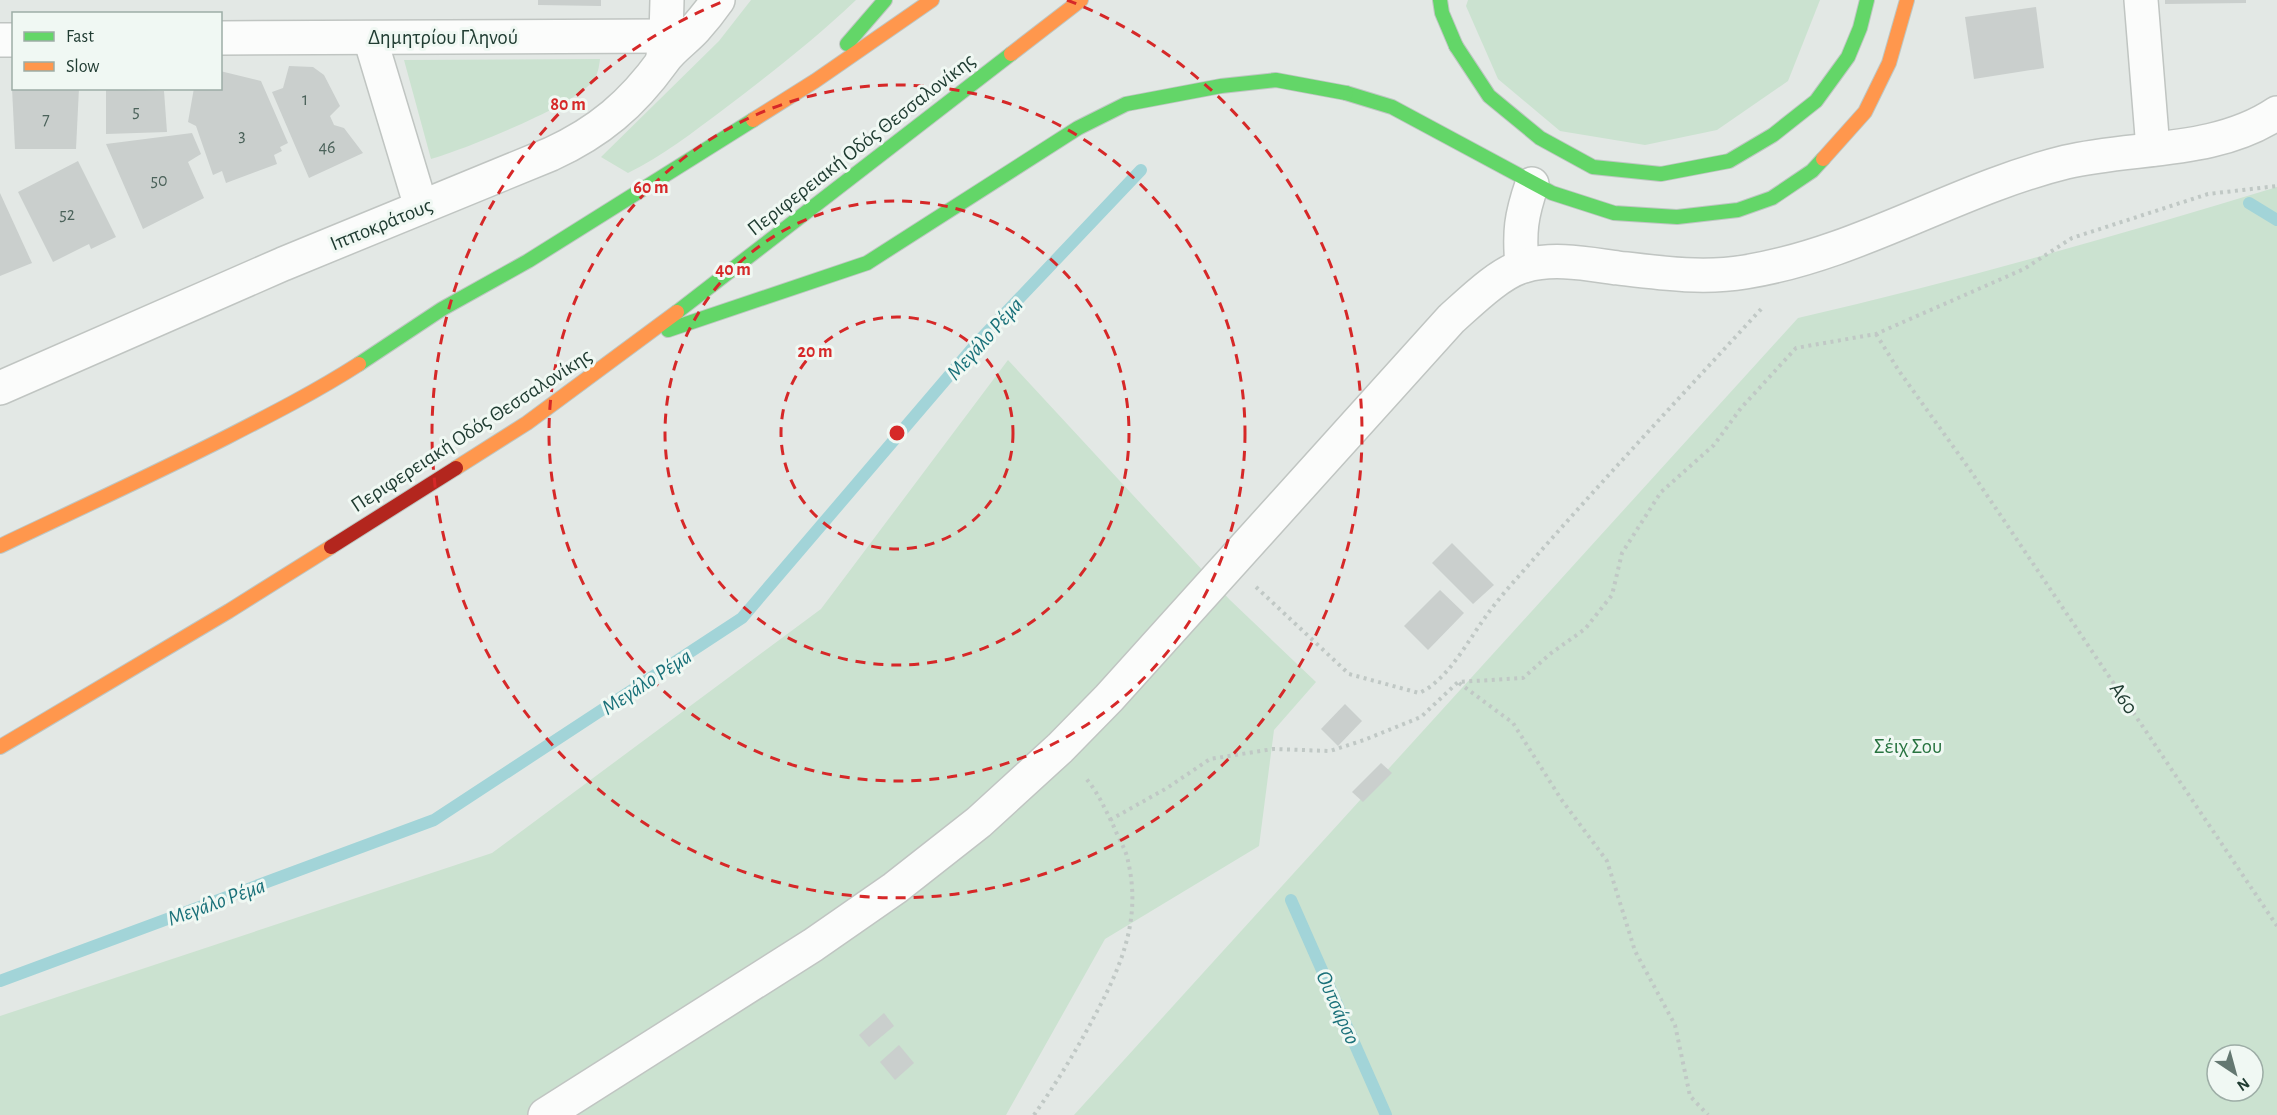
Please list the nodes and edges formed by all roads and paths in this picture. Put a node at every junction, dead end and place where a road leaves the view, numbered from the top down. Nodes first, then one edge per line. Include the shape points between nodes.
1 (667, 0) edge
2 (718, 0) edge
3 (885, 0) edge
4 (932, 0) edge
5 (1081, 0) edge
6 (1440, 0) edge
7 (1867, 0) edge
8 (1907, 0) edge
9 (2141, 0) edge
10 (370, 38) junction
11 (222, 39) edge
12 (665, 49) junction
13 (815, 81) junction
14 (2277, 113) edge
15 (2153, 149) junction
16 (1532, 184) junction
17 (2277, 186) edge
18 (421, 207) junction
19 (1522, 266) junction
20 (1782, 266) junction
21 (1876, 334) junction
22 (644, 338) junction
23 (0, 388) edge
24 (0, 546) edge
25 (1231, 564) junction
26 (1458, 682) junction
27 (0, 747) edge
28 (1060, 748) junction
29 (1110, 820) junction
30 (2277, 926) edge
31 (545, 1115) edge
32 (1034, 1115) edge
33 (1708, 1115) edge

1 - 12 street
2 - 12 street, Ιπποκράτους via 696,27
3 - 13 main road
4 - 13 main road
5 - 22 main road, Περιφερειακή Οδός Θεσσαλονίκης
6 - 7 main road via 1456,45 1489,96 1540,138 1593,167 1661,174 1730,161 1773,135 1816,101 1848,57
8 - 16 main road via 1889,63 1865,112 1812,171 1772,198 1738,210 1677,217 1614,213
9 - 15 street
10 - 11 street, Δημητρίου Γληνού
10 - 12 street, Δημητρίου Γληνού
10 - 18 street
12 - 18 street, Ιπποκράτους via 657,72 618,113 586,137
13 - 24 main road via 339,376 165,468
14 - 15 street via 2243,130 2209,140
15 - 20 street via 2068,162 2026,174
16 - 19 street via 1522,214
16 - 22 main road via 1392,107 1346,93 1276,80 1221,86 1126,104 1078,128 867,262
17 - 21 path via 2208,194 2072,238 2025,269
18 - 23 street, Ιπποκράτους
19 - 20 street via 1554,262 1693,276
19 - 25 street via 1484,289 1451,319
20 - 25 path via 1767,303 1596,488 1510,586 1427,690 1419,693 1349,674
21 - 26 path via 1796,348 1741,408 1714,445 1661,492 1622,553 1612,595 1585,629 1522,678
21 - 30 path, Α60
22 - 27 main road, Περιφερειακή Οδός Θεσσαλονίκης via 517,429 229,611
25 - 28 street
26 - 29 path via 1421,717 1330,751 1273,749 1210,759
26 - 33 path via 1513,723 1561,799 1607,861 1635,951 1675,1025 1690,1096
28 - 29 path via 1096,790
28 - 31 street via 979,822 895,888 813,945
29 - 32 path via 1128,859 1132,890 1127,944 1118,973 1092,1022

